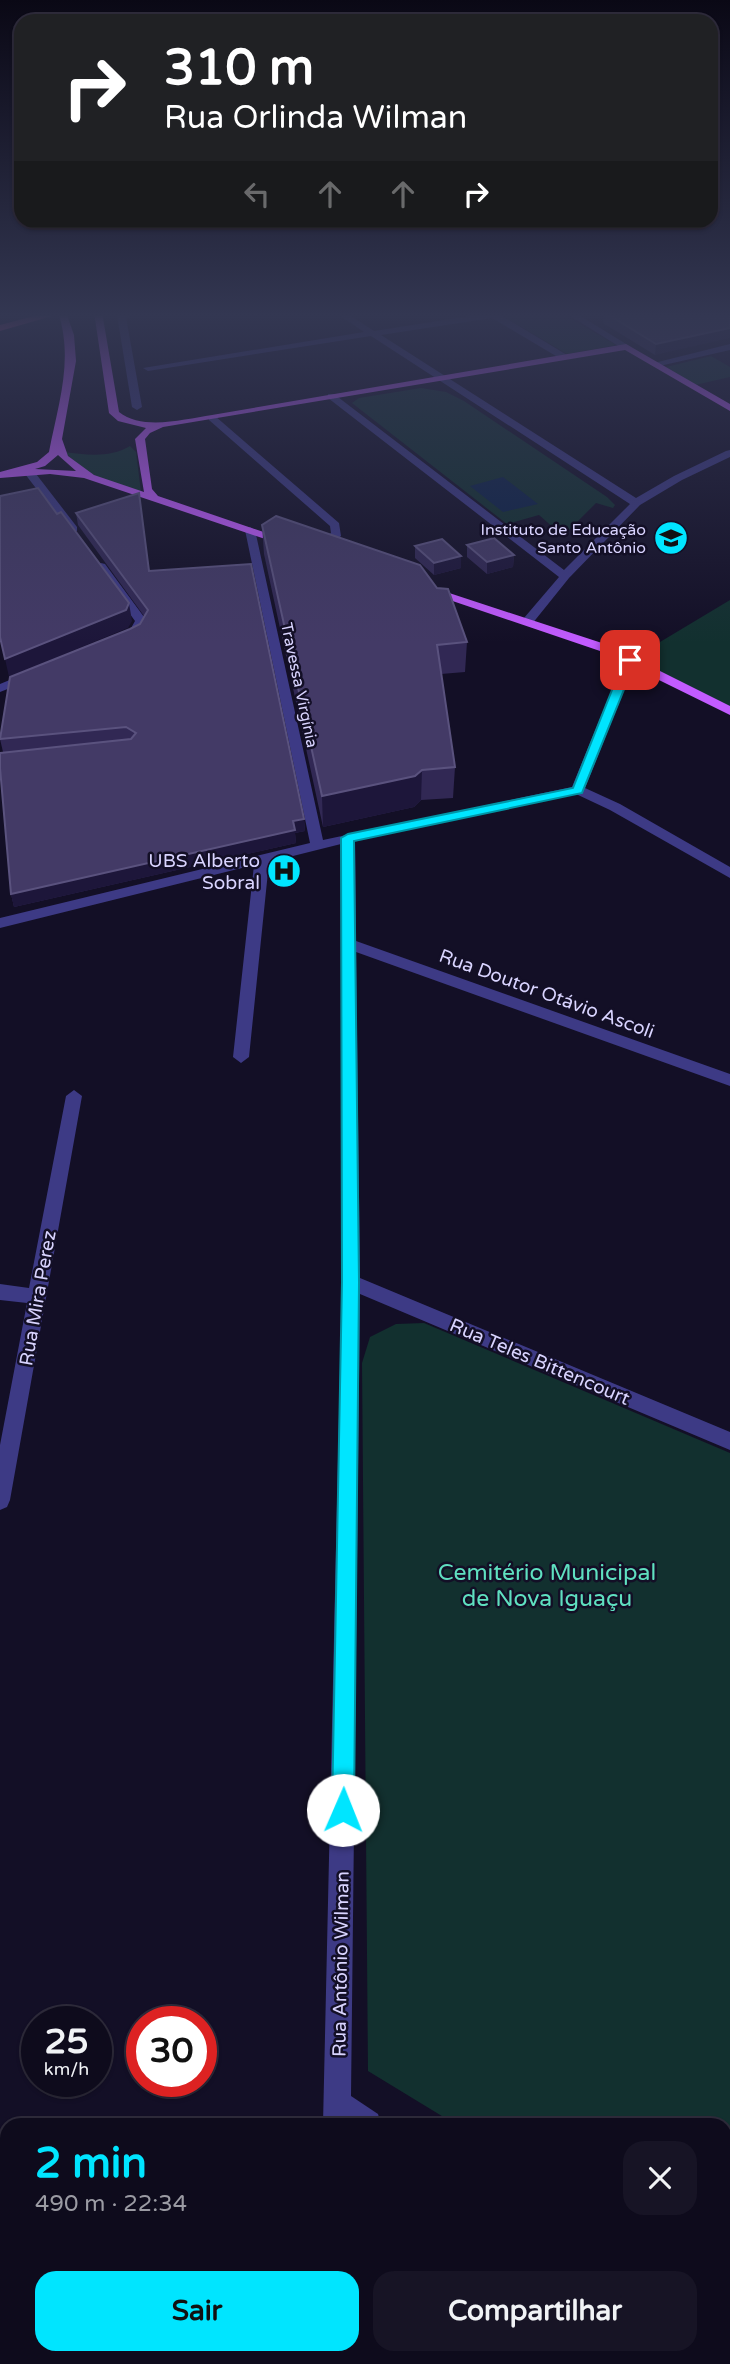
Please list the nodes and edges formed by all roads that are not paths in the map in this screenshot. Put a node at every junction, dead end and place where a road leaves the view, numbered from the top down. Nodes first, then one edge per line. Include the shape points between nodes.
1 (59, 422) edge
2 (141, 422) edge
3 (177, 422) edge
4 (217, 422) edge
5 (365, 422) edge
6 (510, 422) edge
7 (163, 424) junction
8 (56, 437) junction
9 (730, 453) edge
10 (29, 472) junction
11 (12, 473) junction
12 (0, 475) edge
13 (90, 477) junction
14 (153, 497) junction
15 (636, 503) junction
16 (250, 530) junction
17 (79, 538) edge
18 (312, 551) joint
19 (96, 559) edge
20 (565, 576) junction
21 (413, 584) edge
22 (528, 621) junction
23 (115, 642) edge
24 (630, 660) junction
25 (38, 673) edge
26 (0, 688) edge
27 (730, 711) edge
28 (578, 790) junction
29 (348, 838) junction
30 (317, 845) junction
31 (262, 860) junction
32 (730, 873) edge
33 (0, 923) edge
34 (349, 944) junction
35 (241, 1057) dead end
36 (730, 1080) edge
37 (74, 1096) dead end
38 (351, 1282) junction
39 (0, 1292) edge
40 (37, 1297) junction
41 (730, 1441) edge
42 (0, 1500) edge
43 (337, 2113) edge

1 - 8 main road
2 - 7 main road
3 - 7 main road
4 - 18 street via 335,525 337,534
5 - 20 street
6 - 15 street
7 - 14 main road via 139,439 147,489
8 - 11 main road via 50,458
8 - 13 main road via 64,457
9 - 15 street
10 - 11 main road
10 - 13 main road
10 - 17 street
11 - 12 main road
13 - 14 main road
14 - 16 main road
15 - 20 street
16 - 18 main road
16 - 30 street, Travessa Virgínia
19 - 23 street via 141,621 135,632
20 - 22 street
21 - 22 main road
22 - 24 main road
24 - 27 main road
24 - 28 street
25 - 26 street
28 - 29 street
28 - 32 street
29 - 30 street
29 - 34 street, Rua Antônio Wilman
30 - 31 street
31 - 33 street
31 - 35 street
34 - 36 street, Rua Doutor Otávio Ascoli
34 - 38 street, Rua Antônio Wilman
37 - 40 street, Rua Mira Perez
38 - 41 street, Rua Teles Bittencourt
38 - 43 street, Rua Antônio Wilman
39 - 40 street
40 - 42 street, Rua Mira Perez

